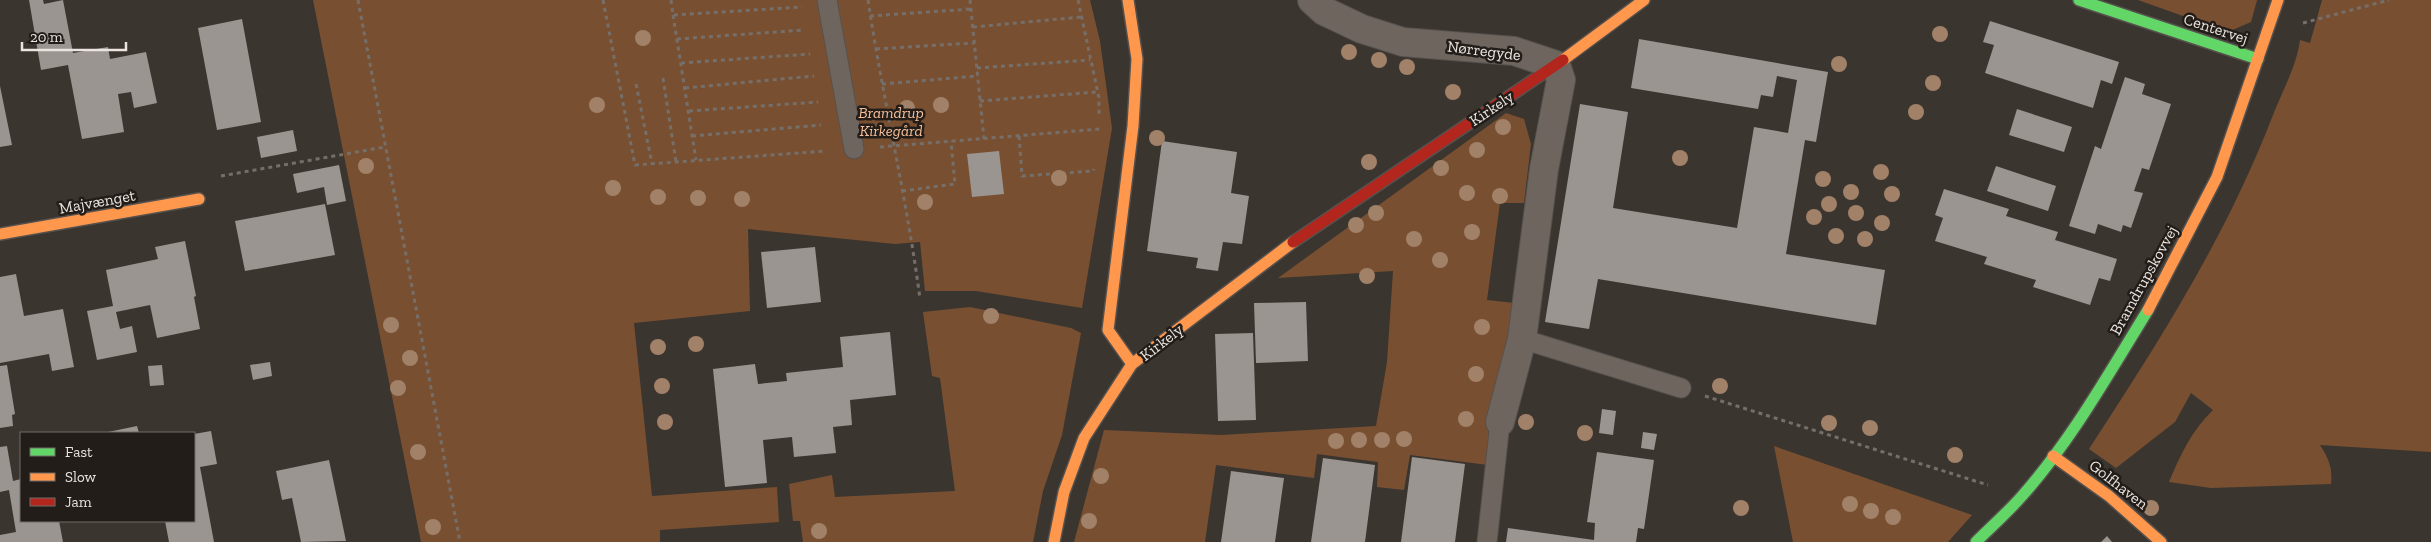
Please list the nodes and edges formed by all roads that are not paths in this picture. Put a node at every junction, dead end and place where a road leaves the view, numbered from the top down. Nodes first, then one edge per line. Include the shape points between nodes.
1 (1128, 0) edge
2 (1312, 0) edge
3 (1644, 0) edge
4 (2078, 0) edge
5 (2278, 0) edge
6 (827, 3) edge
7 (2258, 59) junction
8 (1556, 65) junction
9 (854, 149) road end
10 (199, 199) road end
11 (0, 234) edge
12 (1522, 340) junction
13 (1132, 364) junction
14 (1681, 388) road end
15 (1500, 422) joint
16 (2053, 456) junction
17 (1054, 542) edge
18 (1487, 542) edge
19 (1976, 542) edge
20 (2161, 542) edge

1 - 13 street, Kirkely via 1137,59 1133,126 1108,330
2 - 8 street, Nørregyde via 1324,11 1362,29 1403,42 1514,51
3 - 8 street
4 - 7 street, Centervej
5 - 7 street, Bramdrupskovvej
6 - 9 lane
7 - 16 street, Bramdrupskovvej via 2217,177 2152,302 2101,386
8 - 12 street via 1562,80 1544,169
8 - 13 street, Kirkely via 1272,256
10 - 11 street, Majvænget
12 - 14 lane
12 - 15 street
13 - 17 street, Kirkely via 1084,438 1064,492
15 - 18 lane
16 - 19 street, Bramdrupskovvej via 2022,496
16 - 20 street, Golfhaven via 2095,484

